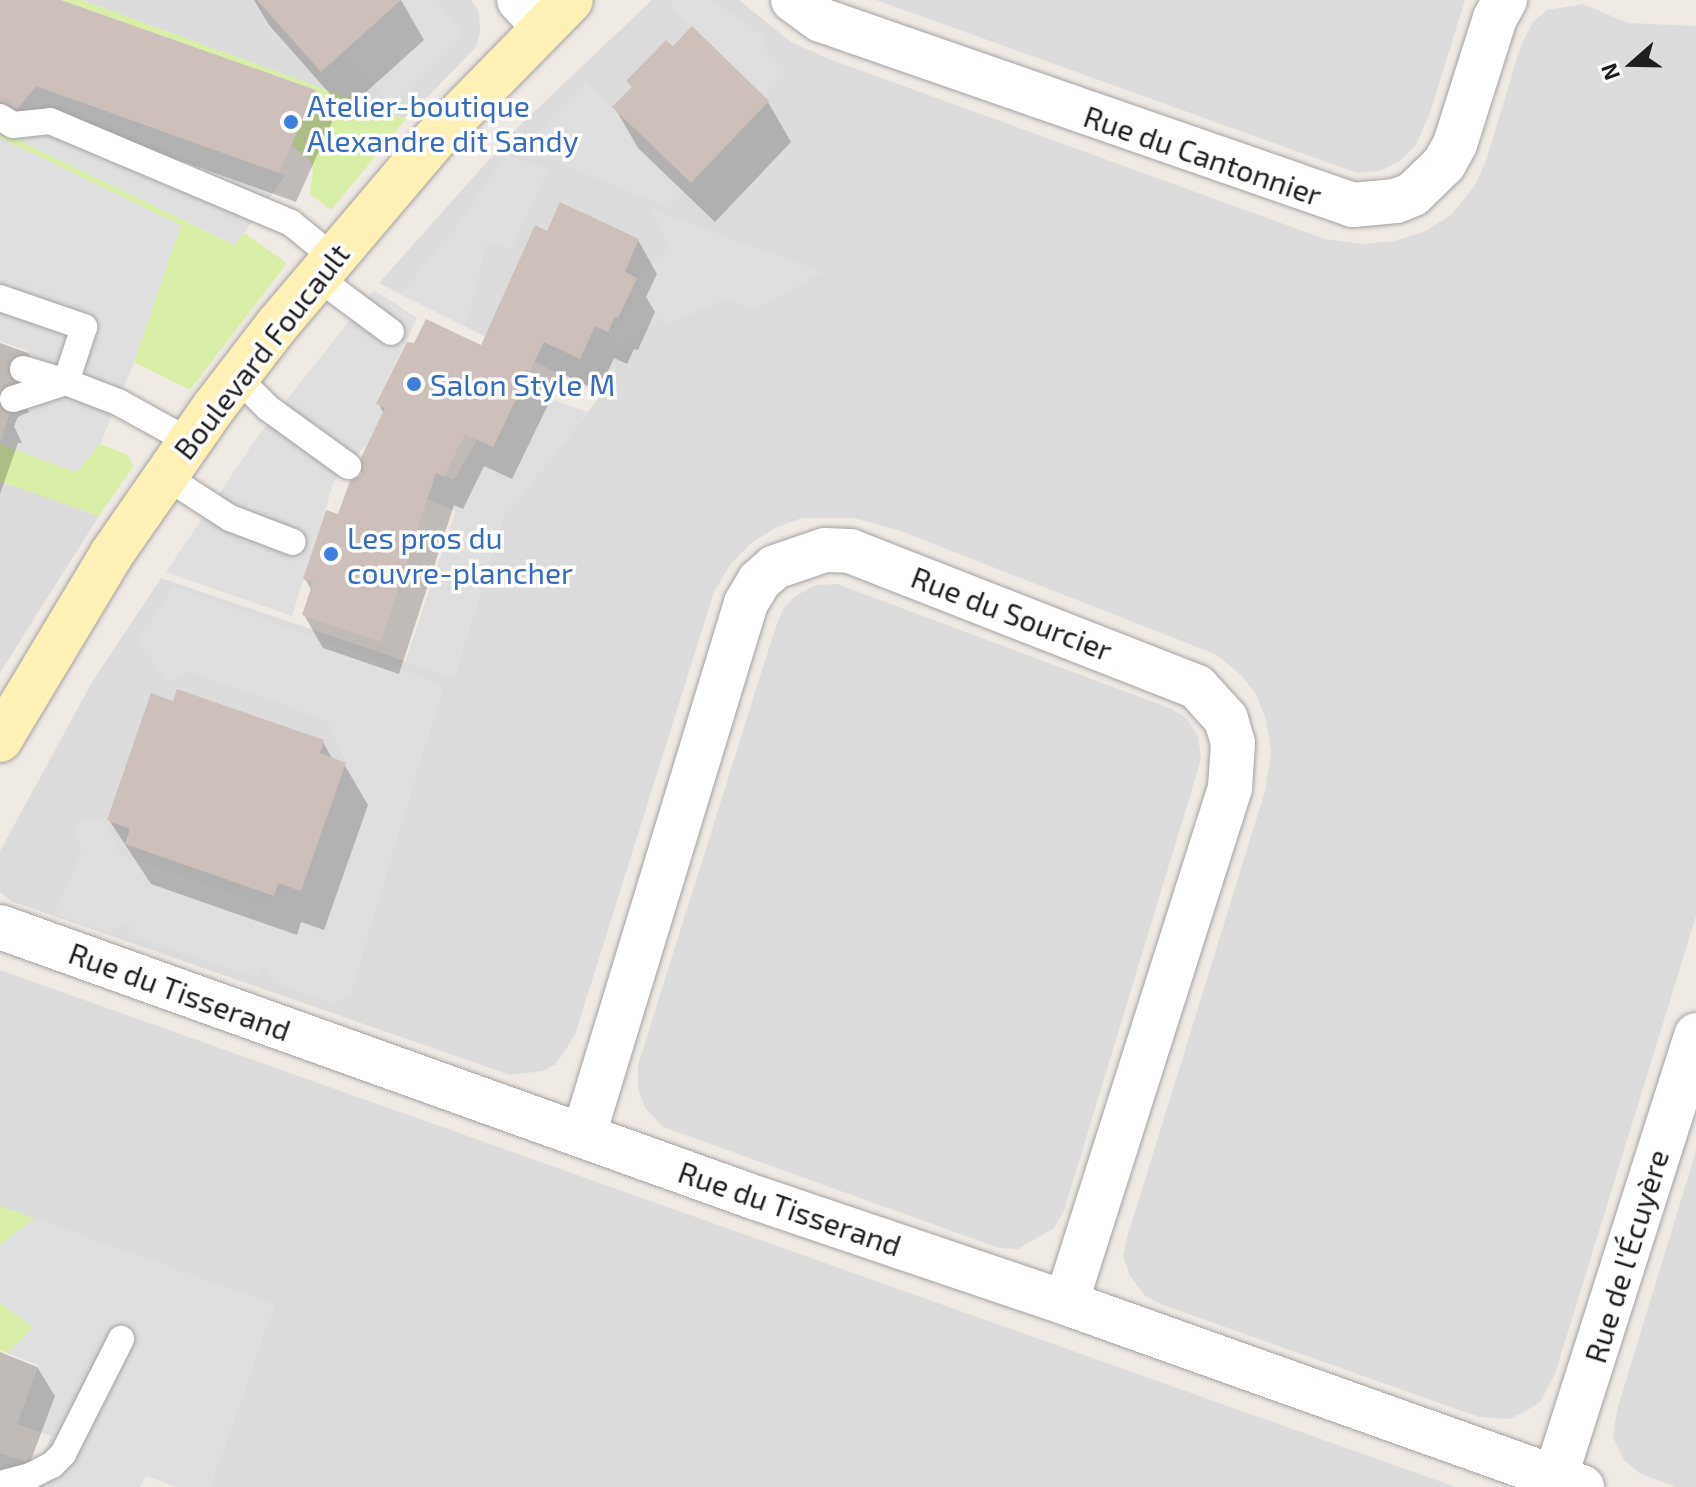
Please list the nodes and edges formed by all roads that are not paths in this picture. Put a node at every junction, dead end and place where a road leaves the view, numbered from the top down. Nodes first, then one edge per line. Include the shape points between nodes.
1 (793, 0) edge
2 (1505, 0) edge
3 (544, 9) edge
4 (0, 117) edge
5 (325, 267) junction
6 (0, 298) edge
7 (391, 332) dead end
8 (23, 369) dead end
9 (237, 377) junction
10 (66, 382) junction
11 (13, 399) dead end
12 (177, 459) junction
13 (348, 466) dead end
14 (293, 542) dead end
15 (0, 740) edge
16 (0, 927) edge
17 (1696, 1035) edge
18 (584, 1134) junction
19 (1066, 1303) junction
20 (121, 1339) dead end
21 (1568, 1482) edge
22 (0, 1484) edge

1 - 2 street, Rue du Cantonnier via 835,25 1339,203 1373,205 1413,194 1444,164
3 - 5 street, Boulevard Foucault
4 - 5 lane via 13,125 50,121 291,223
5 - 7 lane
5 - 9 street, Boulevard Foucault
6 - 10 lane via 84,327
8 - 10 lane
9 - 12 street, Boulevard Foucault
9 - 13 lane via 268,408
10 - 11 lane
10 - 12 lane via 118,402
12 - 14 lane via 230,518
12 - 15 street, Boulevard Foucault
16 - 18 street, Rue du Tisserand
17 - 21 street, Rue de l'Écuyère
18 - 19 street, Rue du Tisserand
18 - 19 street, Rue du Sourcier via 746,603 775,567 825,550 850,551 1197,687 1226,719 1233,743 1230,788
19 - 21 street, Rue du Tisserand
20 - 22 lane via 63,1454 30,1476

